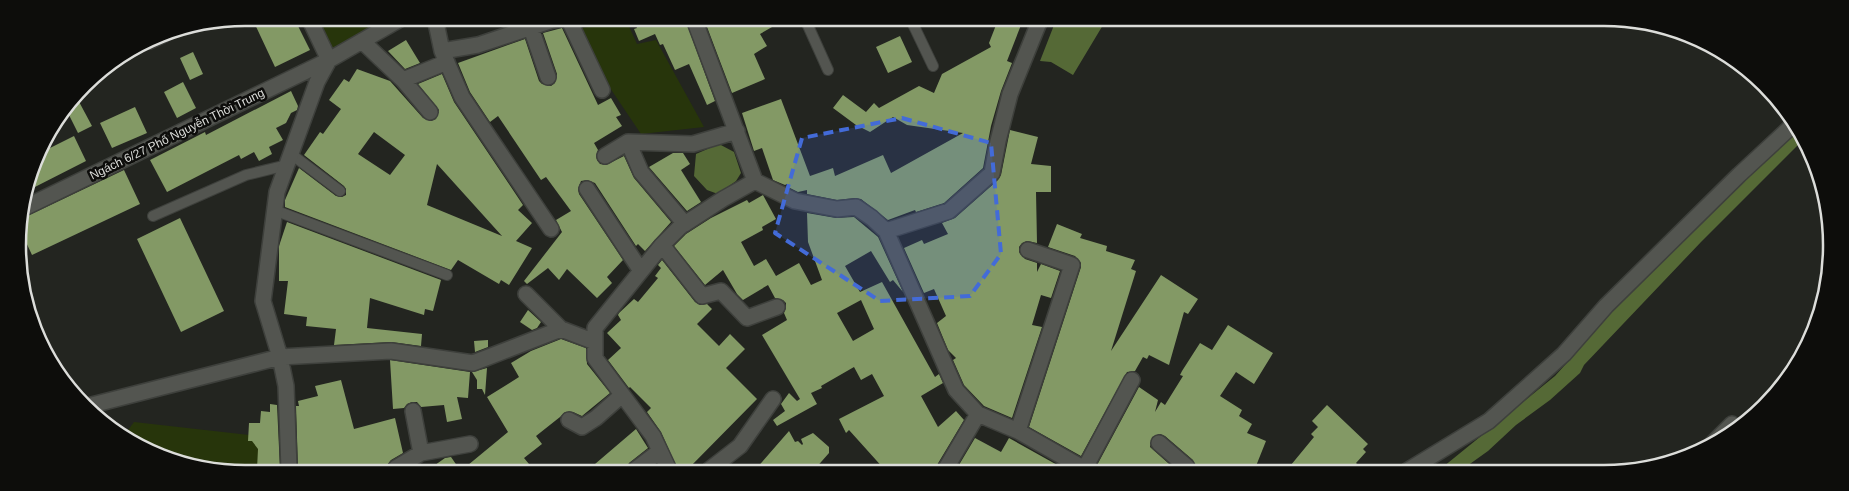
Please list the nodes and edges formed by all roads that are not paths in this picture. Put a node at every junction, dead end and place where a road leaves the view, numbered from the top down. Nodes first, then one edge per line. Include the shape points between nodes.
1 (313, 26) edge
2 (388, 26) edge
3 (437, 26) edge
4 (536, 26) edge
5 (572, 26) edge
6 (697, 26) edge
7 (808, 26) edge
8 (914, 26) edge
9 (1038, 26) edge
10 (531, 28) junction
11 (362, 41) junction
12 (445, 56) junction
13 (329, 60) junction
14 (933, 66) dead end
15 (828, 70) dead end
16 (548, 77) dead end
17 (402, 80) junction
18 (602, 90) dead end
19 (430, 112) dead end
20 (1789, 129) edge
21 (736, 131) junction
22 (628, 142) junction
23 (605, 156) dead end
24 (289, 159) junction
25 (755, 182) junction
26 (587, 189) dead end
27 (340, 191) dead end
28 (30, 205) edge
29 (274, 210) junction
30 (153, 216) dead end
31 (685, 224) junction
32 (551, 229) dead end
33 (886, 231) junction
34 (662, 245) junction
35 (1028, 250) dead end
36 (641, 271) junction
37 (447, 276) dead end
38 (526, 294) dead end
39 (777, 307) dead end
40 (561, 329) junction
41 (595, 342) junction
42 (280, 357) junction
43 (1132, 380) dead end
44 (622, 395) junction
45 (773, 399) dead end
46 (94, 404) edge
47 (413, 411) dead end
48 (978, 414) junction
49 (569, 420) dead end
50 (1018, 431) junction
51 (1159, 442) dead end
52 (470, 444) dead end
53 (660, 451) junction
54 (422, 454) junction
55 (289, 465) edge
56 (402, 465) edge
57 (642, 465) edge
58 (667, 465) edge
59 (715, 465) edge
60 (948, 465) edge
61 (1077, 465) edge
62 (1089, 465) edge
63 (1185, 465) edge
64 (1417, 465) edge

1 - 13 street
2 - 11 street, Ngách 6/27 Phố Nguyễn Thời Trung
3 - 12 street
4 - 10 street
5 - 18 street
6 - 21 street
7 - 15 lane
8 - 14 lane
9 - 33 street via 1010,94 992,173 949,211
10 - 12 street
10 - 16 street
11 - 13 street, Ngách 6/27 Phố Nguyễn Thời Trung
11 - 17 street
12 - 17 street
12 - 32 street via 462,98
13 - 24 street via 317,82
13 - 28 street, Ngách 6/27 Phố Nguyễn Thời Trung
17 - 19 street
20 - 64 street via 1606,306 1564,354 1489,421
21 - 22 street via 692,144
21 - 25 street
22 - 23 street
22 - 31 street via 641,172
24 - 27 lane
24 - 29 street via 276,192
24 - 30 lane
25 - 31 street
25 - 33 street via 796,201 837,210 856,208
26 - 36 street
29 - 37 lane
29 - 42 street via 263,300
31 - 34 street
33 - 48 street via 956,390
34 - 36 street
34 - 39 street via 702,296 721,291 747,318
35 - 50 street via 1072,265
36 - 41 street via 595,328
38 - 40 street
40 - 41 street
40 - 42 street via 473,363 391,351
41 - 44 street via 595,358
42 - 46 street
42 - 55 street via 286,386
43 - 62 street
44 - 49 street via 582,427
44 - 53 street via 653,436
45 - 59 street via 740,446
47 - 54 street
48 - 50 street
48 - 60 street
50 - 61 street
51 - 63 street
52 - 54 street
53 - 57 street
53 - 58 street
54 - 56 street

